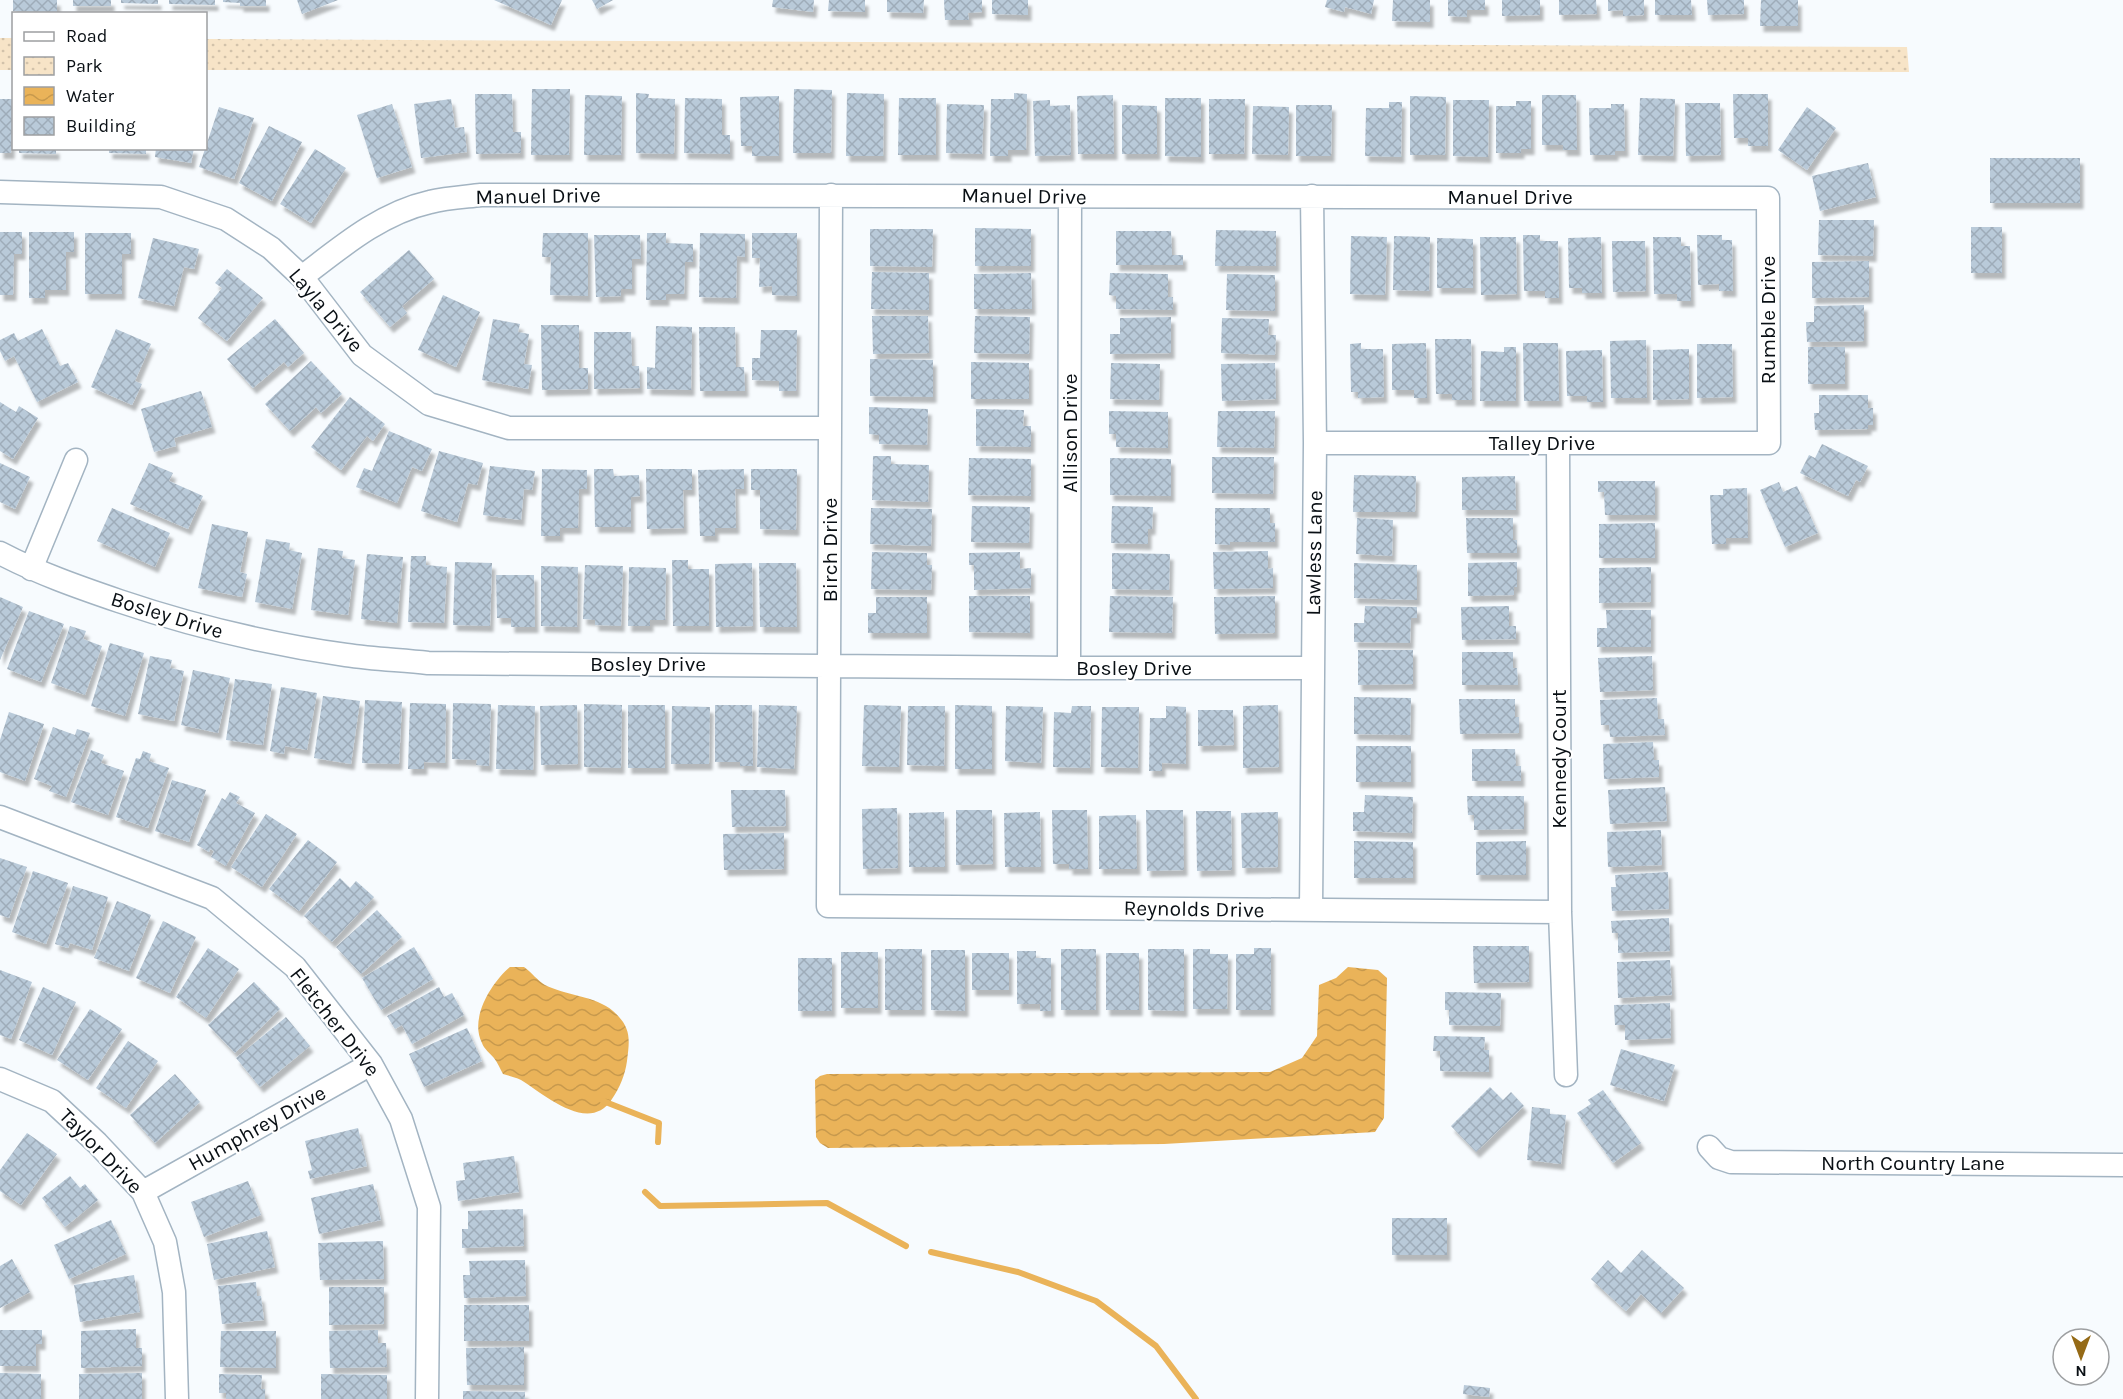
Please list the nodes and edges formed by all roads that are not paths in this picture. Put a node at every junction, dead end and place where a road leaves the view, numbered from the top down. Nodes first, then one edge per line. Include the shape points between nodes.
1 (0, 192) edge
2 (831, 195) junction
3 (1312, 196) junction
4 (1070, 197) junction
5 (1768, 198) joint
6 (302, 277) junction
7 (830, 428) junction
8 (1315, 442) junction
9 (1558, 442) junction
10 (1768, 442) joint
11 (76, 460) dead end
12 (0, 553) edge
13 (31, 569) junction
14 (830, 665) junction
15 (1069, 668) junction
16 (1313, 668) junction
17 (0, 817) edge
18 (828, 906) joint
19 (1311, 910) junction
20 (1560, 912) junction
21 (371, 1064) junction
22 (1566, 1075) dead end
23 (0, 1079) edge
24 (1709, 1147) dead end
25 (2123, 1165) edge
26 (143, 1192) junction
27 (177, 1399) edge
28 (427, 1399) edge

1 - 6 street, Layla Drive via 160,197 226,219 271,248
2 - 4 street, Manuel Drive
2 - 6 street, Manuel Drive via 481,195 429,202 382,220
2 - 7 street, Birch Drive
3 - 4 street, Manuel Drive
3 - 5 street, Manuel Drive
3 - 8 street, Lawless Lane
4 - 15 street, Allison Drive
5 - 10 street, Rumble Drive
6 - 7 street, Layla Drive via 362,355 429,404 509,428
7 - 14 street, Birch Drive
8 - 9 street, Talley Drive
8 - 16 street, Lawless Lane
9 - 10 street, Talley Drive
9 - 20 street, Kennedy Court
11 - 13 street
12 - 13 street, Bosley Drive
13 - 14 street, Bosley Drive via 215,630 348,656 428,663
14 - 15 street, Bosley Drive
14 - 18 street, Birch Drive
15 - 16 street, Bosley Drive
16 - 19 street, Lawless Lane
17 - 21 street, Fletcher Drive via 212,898 295,967
18 - 19 street, Reynolds Drive
19 - 20 street, Reynolds Drive
20 - 22 street, Kennedy Court
21 - 26 street, Humphrey Drive
21 - 28 street, Fletcher Drive via 401,1119 429,1207
23 - 26 street, Taylor Drive via 52,1101
24 - 25 street, North Country Lane via 1719,1158 1731,1162
26 - 27 street, Taylor Drive via 165,1242 174,1292

